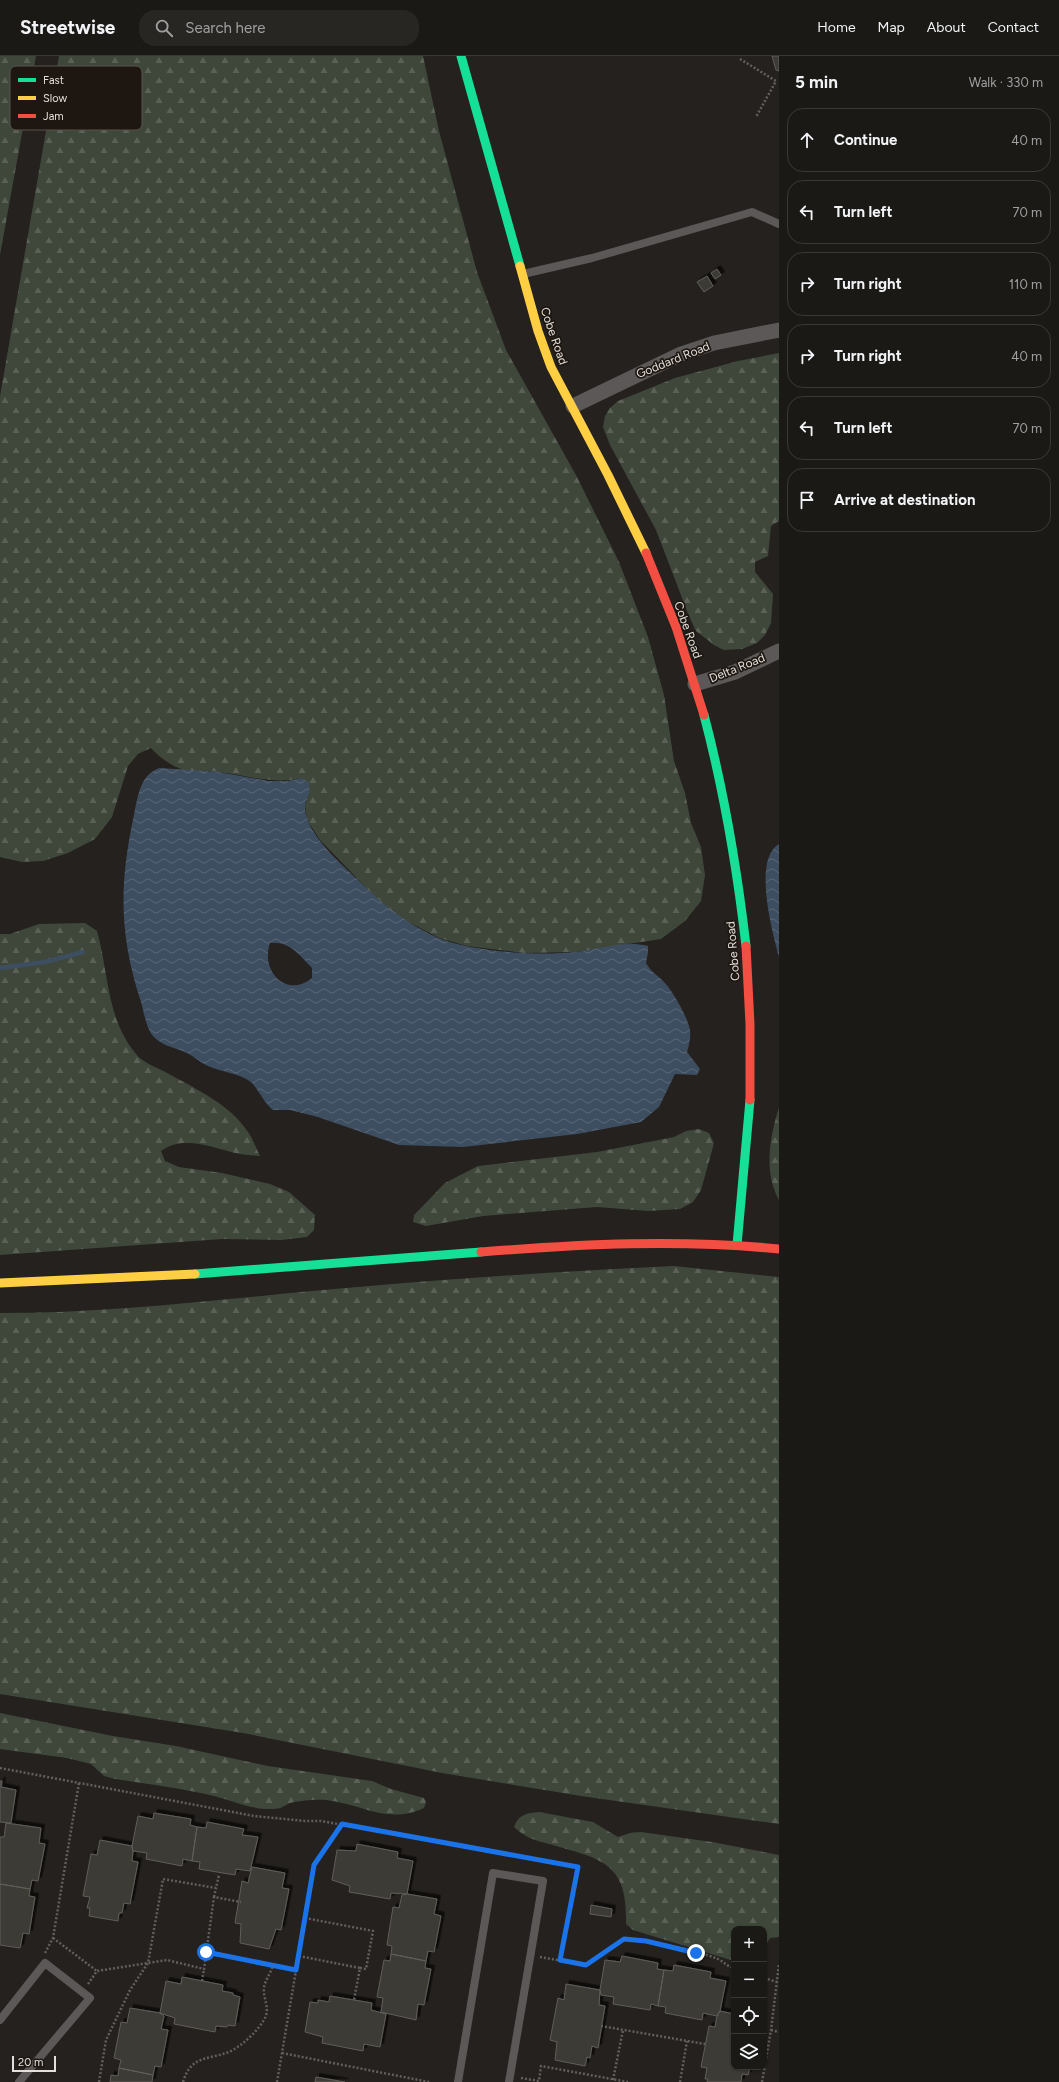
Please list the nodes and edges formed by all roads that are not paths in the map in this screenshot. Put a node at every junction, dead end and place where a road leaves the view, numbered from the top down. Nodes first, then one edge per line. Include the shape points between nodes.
1 (461, 56) edge
2 (779, 224) edge
3 (522, 274) junction
4 (779, 330) edge
5 (573, 406) junction
6 (779, 651) edge
7 (695, 684) junction
8 (737, 1245) junction
9 (779, 1249) edge
10 (0, 1283) edge
11 (0, 2020) edge
12 (510, 2079) edge
13 (19, 2082) edge
14 (458, 2082) edge

1 - 3 street, Cobe Road
2 - 3 lane via 752,212 592,258
3 - 5 street, Cobe Road via 550,365
4 - 5 street, Goddard Road via 714,343 681,354
5 - 7 street, Cobe Road via 651,564
6 - 7 street, Delta Road via 734,672
7 - 8 street, Cobe Road via 715,757 726,811 738,878 747,956 750,1092
8 - 9 street
8 - 10 street via 642,1243 555,1246 72,1282
11 - 13 lane via 45,1964 90,1998
12 - 14 lane via 543,1881 493,1873

